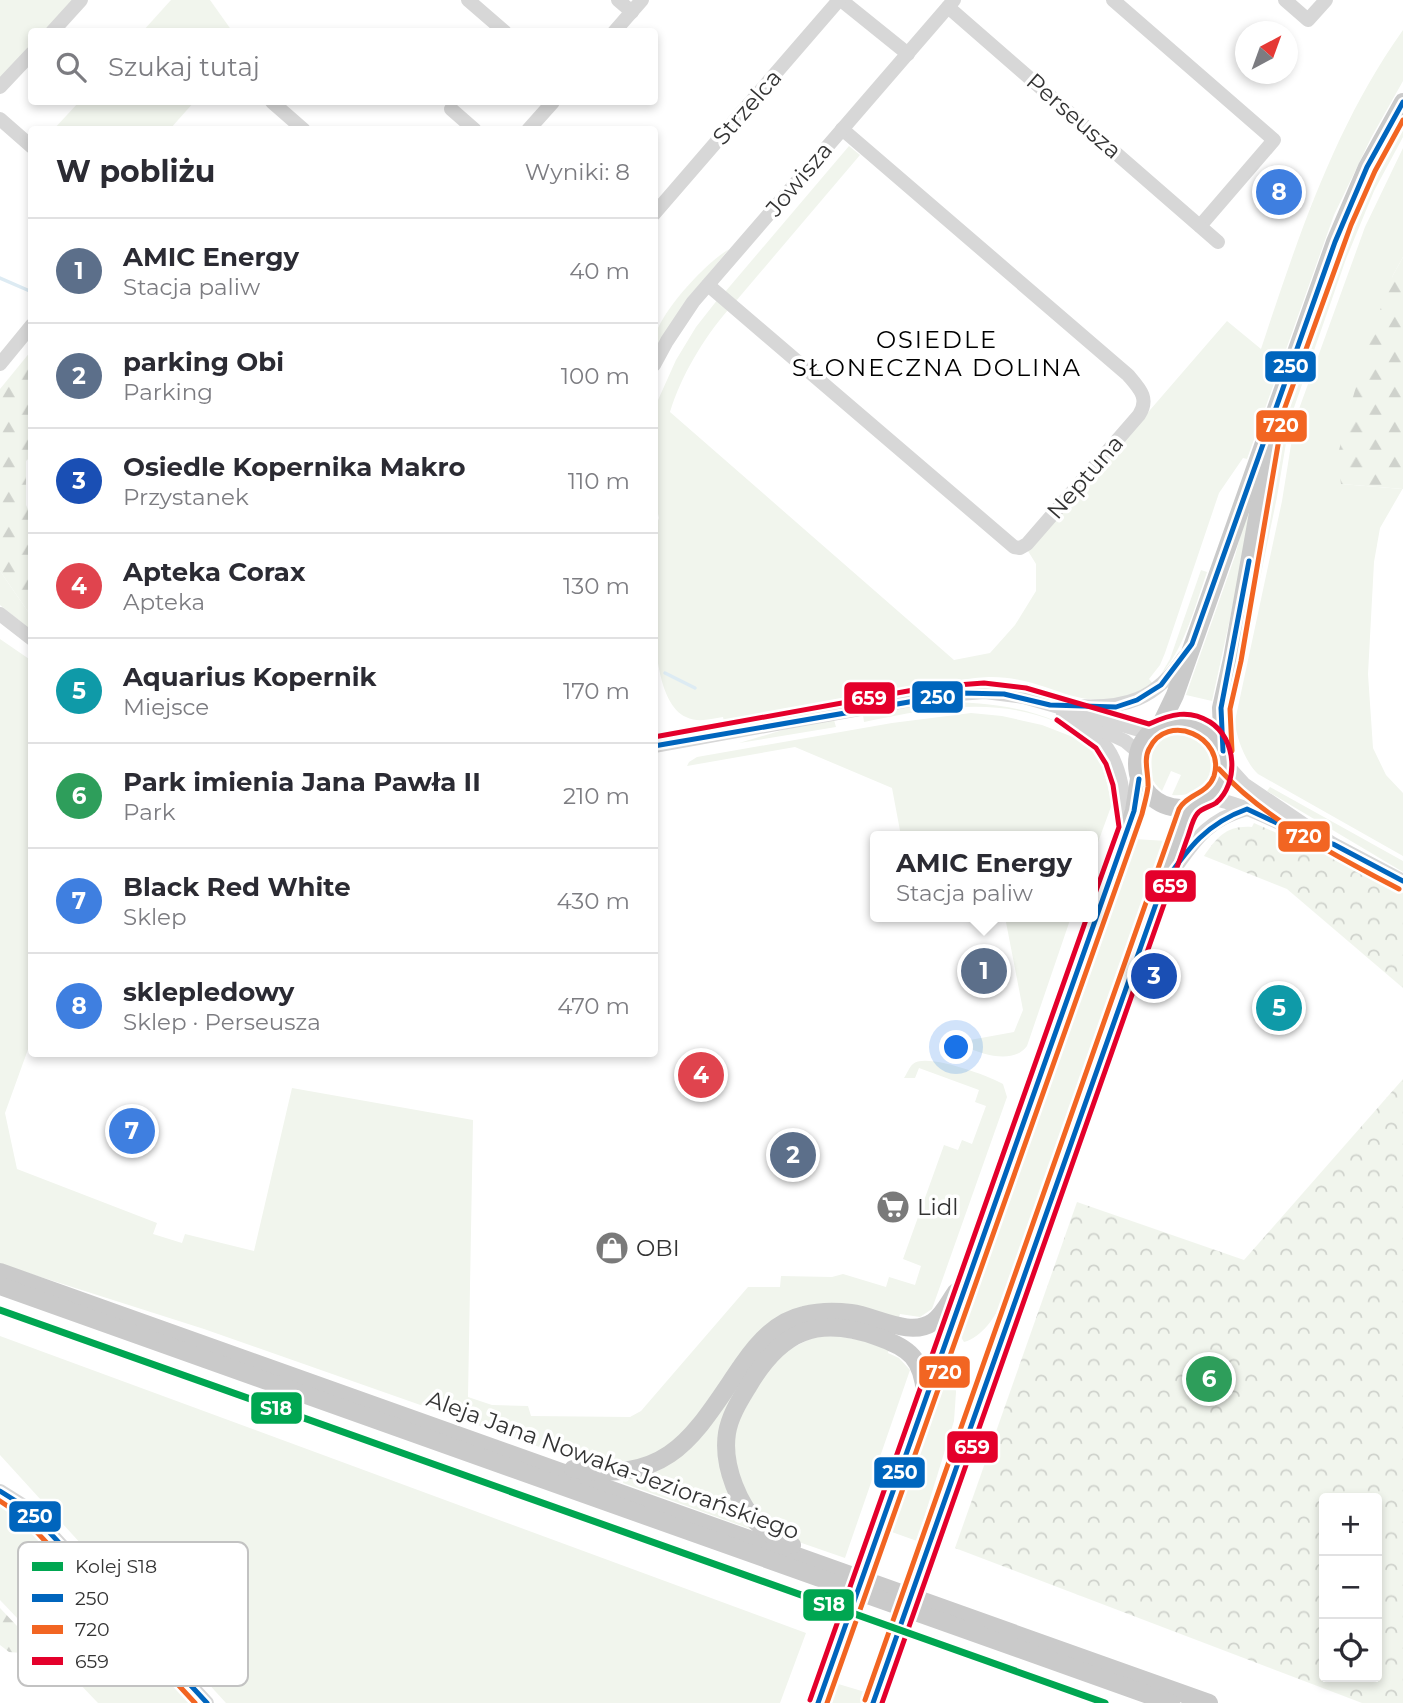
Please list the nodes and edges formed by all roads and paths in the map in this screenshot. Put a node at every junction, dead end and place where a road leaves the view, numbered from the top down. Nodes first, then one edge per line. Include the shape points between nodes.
1 (81, 0) edge
2 (468, 0) edge
3 (618, 0) edge
4 (642, 0) edge
5 (840, 0) edge
6 (1113, 0) edge
7 (1285, 0) edge
8 (1326, 0) edge
9 (951, 3) edge
10 (632, 12) junction
11 (56, 28) edge
12 (501, 28) edge
13 (618, 28) edge
14 (908, 54) junction
15 (28, 57) edge
16 (0, 87) edge
17 (1403, 102) edge
18 (275, 105) edge
19 (550, 105) edge
20 (451, 109) dead end
21 (0, 119) edge
22 (299, 126) edge
23 (470, 126) edge
24 (532, 126) edge
25 (842, 129) junction
26 (28, 144) edge
27 (658, 209) edge
28 (1200, 226) junction
29 (1219, 242) dead end
30 (708, 285) junction
31 (28, 330) edge
32 (658, 358) edge
33 (0, 364) edge
34 (1276, 408) junction
35 (0, 614) edge
36 (28, 636) edge
37 (1192, 644) junction
38 (1050, 705) junction
39 (1155, 729) junction
40 (658, 741) edge
41 (1138, 752) junction
42 (1224, 757) junction
43 (1139, 779) junction
44 (1209, 798) junction
45 (1190, 807) junction
46 (1248, 810) junction
47 (1128, 828) junction
48 (1333, 844) junction
49 (1403, 881) edge
50 (1163, 884) junction
51 (1098, 912) edge
52 (1095, 922) edge
53 (0, 1272) edge
54 (970, 1272) junction
55 (0, 1286) edge
56 (926, 1398) junction
57 (537, 1464) junction
58 (0, 1491) edge
59 (59, 1542) edge
60 (844, 1573) junction
61 (191, 1686) edge
62 (874, 1699) edge
63 (207, 1703) edge
64 (818, 1703) edge
65 (1171, 1703) edge
66 (1209, 1703) edge

1 - 11 street
2 - 12 street
3 - 10 street
4 - 10 street
5 - 14 street
5 - 27 street, Strzelca
6 - 28 street via 1274,140
7 - 8 street via 1308,20
9 - 14 street, Jowisza
9 - 28 street, Perseusza
10 - 13 street
14 - 25 street, Jowisza
15 - 16 street
17 - 34 main road via 1343,222
18 - 22 street
19 - 24 street
20 - 23 street
21 - 26 street
25 - 30 street, Jowisza
25 - 30 street, Neptuna via 1128,375 1143,395 1139,415 1027,544 1014,547
28 - 29 street, Perseusza
30 - 32 street, Jowisza
31 - 33 street
34 - 37 main road
34 - 42 main road via 1221,708
35 - 36 street
37 - 38 street via 1161,685 1137,700 1116,707
37 - 39 main road via 1175,695
38 - 39 street
38 - 40 street via 1004,694 961,693
38 - 41 street via 1125,741
38 - 47 street via 1094,734 1109,750
39 - 41 main road
39 - 42 main road via 1176,720 1191,721 1210,733
41 - 43 main road
42 - 44 main road via 1223,776
42 - 48 street via 1244,784
43 - 45 main road via 1165,806
43 - 47 main road
44 - 45 main road
44 - 46 street
45 - 50 main road
46 - 48 street
46 - 50 street via 1215,822
47 - 51 main road
48 - 49 street
50 - 62 main road, bridge
52 - 54 main road
53 - 57 main road, Aleja Jana Nowaka-Jeziorańskiego
54 - 56 main road
54 - 57 main road via 940,1315 925,1326 819,1311 773,1329 753,1349 699,1427 656,1464 604,1473
55 - 65 main road, Aleja Jana Nowaka-Jeziorańskiego
56 - 60 main road via 923,1373 909,1352 870,1334 822,1327 782,1342 764,1360 735,1407 727,1434 728,1463 737,1493 752,1517 776,1537
56 - 64 main road, bridge
57 - 60 main road, Aleja Jana Nowaka-Jeziorańskiego
58 - 59 street via 33,1514
60 - 66 main road, Aleja Jana Nowaka-Jeziorańskiego
61 - 63 street

